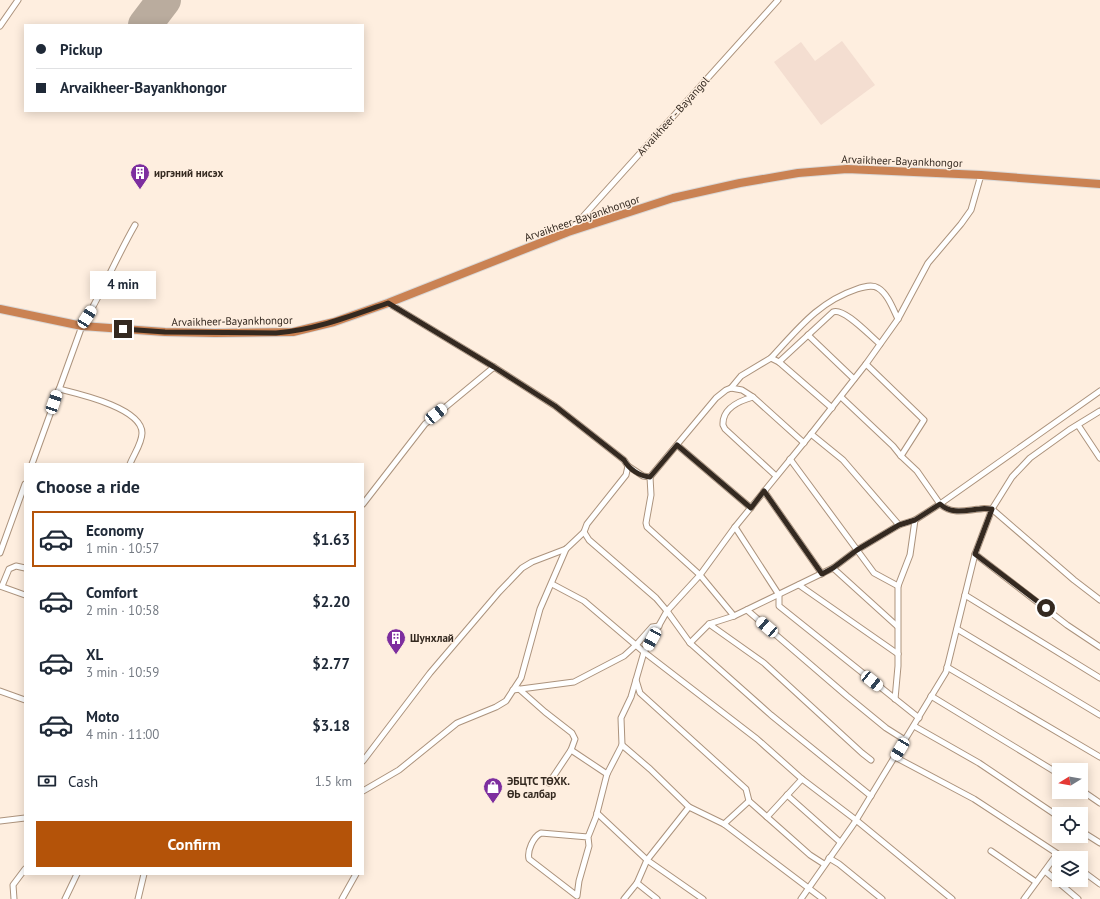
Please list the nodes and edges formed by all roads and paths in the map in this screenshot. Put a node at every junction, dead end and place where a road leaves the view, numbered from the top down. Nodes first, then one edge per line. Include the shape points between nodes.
1 (18, 0) edge
2 (778, 0) edge
3 (0, 26) edge
4 (981, 176) junction
5 (1100, 184) edge
6 (135, 225) dead end
7 (568, 232) junction
8 (388, 303) junction
9 (0, 309) edge
10 (898, 319) junction
11 (82, 326) junction
12 (808, 335) junction
13 (880, 344) junction
14 (771, 358) junction
15 (778, 362) junction
16 (866, 364) junction
17 (494, 367) junction
18 (854, 379) junction
19 (59, 388) junction
20 (731, 388) junction
21 (1100, 391) edge
22 (753, 397) junction
23 (841, 397) junction
24 (832, 408) junction
25 (1100, 411) edge
26 (1078, 425) junction
27 (811, 434) junction
28 (804, 443) junction
29 (677, 445) junction
30 (901, 456) junction
31 (1100, 458) edge
32 (790, 459) junction
33 (32, 463) edge
34 (130, 463) edge
35 (628, 466) junction
36 (776, 476) junction
37 (650, 477) junction
38 (24, 487) edge
39 (764, 491) junction
40 (364, 503) edge
41 (940, 504) junction
42 (751, 508) junction
43 (992, 509) junction
44 (915, 520) junction
45 (899, 525) junction
46 (735, 527) junction
47 (584, 532) junction
48 (566, 549) junction
49 (857, 550) junction
50 (0, 553) edge
51 (975, 554) junction
52 (24, 568) edge
53 (833, 568) junction
54 (822, 574) junction
55 (700, 575) junction
56 (552, 584) junction
57 (799, 585) junction
58 (1, 586) edge
59 (898, 586) junction
60 (779, 594) junction
61 (24, 595) edge
62 (965, 595) junction
63 (1100, 600) edge
64 (747, 610) junction
65 (667, 611) junction
66 (734, 616) junction
67 (709, 624) junction
68 (659, 626) junction
69 (897, 626) junction
70 (956, 629) junction
71 (690, 643) junction
72 (636, 645) junction
73 (1100, 647) edge
74 (644, 652) junction
75 (898, 654) junction
76 (947, 666) junction
77 (1100, 678) edge
78 (636, 680) junction
79 (520, 689) junction
80 (513, 690) junction
81 (0, 691) edge
82 (931, 696) junction
83 (895, 699) junction
84 (24, 700) edge
85 (1100, 715) edge
86 (919, 718) junction
87 (914, 726) junction
88 (905, 740) junction
89 (622, 745) junction
90 (571, 750) junction
91 (1100, 757) edge
92 (894, 758) junction
93 (364, 760) edge
94 (871, 760) dead end
95 (1052, 770) edge
96 (607, 774) junction
97 (802, 779) junction
98 (549, 783) dead end
99 (364, 790) edge
100 (787, 795) junction
101 (1088, 795) edge
102 (871, 796) junction
103 (749, 801) junction
104 (1100, 803) edge
105 (689, 807) junction
106 (1052, 812) edge
107 (597, 813) junction
108 (767, 817) junction
109 (24, 818) edge
110 (856, 820) junction
111 (0, 821) edge
112 (724, 824) junction
113 (1088, 835) edge
114 (588, 837) junction
115 (840, 842) junction
116 (1100, 843) edge
117 (991, 851) dead end
118 (1052, 851) edge
119 (829, 858) junction
120 (647, 860) junction
121 (1052, 861) edge
122 (824, 864) junction
123 (24, 870) edge
124 (1045, 871) junction
125 (77, 875) edge
126 (144, 875) edge
127 (355, 875) edge
128 (1088, 875) edge
129 (1036, 882) junction
130 (637, 883) junction
131 (1100, 884) edge
132 (808, 888) junction
133 (576, 898) edge
134 (14, 899) edge
135 (65, 899) edge
136 (138, 899) edge
137 (342, 899) edge
138 (624, 899) edge
139 (657, 899) edge
140 (703, 899) edge
141 (801, 899) edge
142 (824, 899) edge
143 (882, 899) edge
144 (952, 899) edge
145 (1024, 899) edge
146 (1078, 899) edge

1 - 3 street
2 - 7 street, Arvaikheer - Bayangol
4 - 5 highway, Arvaikheer-Bayankhongor
4 - 7 highway, Arvaikheer-Bayankhongor via 847,168 798,173 673,198
4 - 10 street via 971,210 928,263
6 - 11 street
7 - 8 highway, Arvaikheer-Bayankhongor
8 - 11 highway, Arvaikheer-Bayankhongor via 334,322 293,332 165,332
8 - 17 street
9 - 11 highway, Arvaikheer-Bayankhongor
10 - 13 street
10 - 14 street via 889,301 878,288 861,288 820,307
11 - 19 street
12 - 13 street via 836,310 849,317
12 - 15 street
12 - 18 street
13 - 16 street
14 - 15 street
14 - 20 street via 741,376
15 - 24 street
16 - 18 street
16 - 30 street via 924,420
17 - 35 street via 555,406 624,460
17 - 40 street via 425,424
18 - 23 street
19 - 33 street
19 - 34 street via 114,406 135,417 142,432
20 - 22 street via 742,390
20 - 29 street via 716,398
21 - 41 street
22 - 28 street
22 - 36 street via 740,400 731,406 723,425
23 - 24 street
23 - 30 street
24 - 27 street
25 - 26 street
26 - 31 street
26 - 43 street via 1030,458 1012,477
27 - 28 street
27 - 45 street via 843,460
28 - 32 street
29 - 37 street
29 - 42 street
30 - 41 street via 917,471
32 - 36 street
32 - 49 street
35 - 37 street via 643,476
35 - 47 street via 626,475 587,524
36 - 39 street
37 - 55 street via 652,495 647,527
38 - 50 street
39 - 42 street
39 - 54 street
41 - 43 street via 952,511
41 - 44 street
42 - 46 street
43 - 51 street
43 - 63 street
44 - 45 street
44 - 59 street via 910,555
45 - 49 street
46 - 55 street
46 - 60 street
47 - 48 street
47 - 65 street via 589,540 656,598
48 - 56 street
48 - 93 street via 522,568 430,673
49 - 53 street
49 - 59 street via 874,573
51 - 62 street
51 - 73 street via 1067,625
52 - 58 street via 16,566 9,569
53 - 54 street
53 - 69 street
54 - 57 street
55 - 65 street
55 - 66 street
56 - 72 street via 584,602
56 - 80 street via 540,609 521,678
57 - 60 street
57 - 75 street
58 - 61 street
59 - 69 street
60 - 64 street
60 - 83 street via 779,606
62 - 70 street
62 - 77 street
64 - 66 street
64 - 88 street via 847,696
65 - 68 street
65 - 71 street
66 - 67 street
67 - 71 street
67 - 94 street via 764,663
68 - 72 street via 652,627
68 - 74 street
69 - 75 street
70 - 76 street
70 - 85 street
71 - 102 street via 771,715
72 - 74 street
72 - 79 street via 624,656 574,682
74 - 78 street
74 - 97 street via 756,739
75 - 83 street
76 - 82 street
76 - 91 street
78 - 89 street via 621,718
78 - 103 street via 640,694 746,789
79 - 80 street
79 - 90 street via 572,733 575,739
80 - 99 street via 506,701 496,707 456,722 399,770
81 - 84 street
82 - 86 street
82 - 95 street
83 - 86 street
86 - 87 street
87 - 88 street
87 - 106 street via 979,763
88 - 92 street
89 - 96 street
89 - 105 street via 650,768
90 - 96 street
90 - 98 street
92 - 102 street
92 - 118 street via 974,799
96 - 107 street
97 - 100 street
97 - 110 street
100 - 108 street
100 - 115 street
101 - 104 street
102 - 110 street
103 - 108 street
103 - 112 street
105 - 112 street
105 - 120 street
107 - 114 street
107 - 120 street
108 - 122 street
109 - 111 street
110 - 115 street
110 - 144 street
112 - 132 street
113 - 116 street
114 - 133 street via 589,846
114 - 133 street via 542,833 529,850 529,859
115 - 119 street
117 - 129 street
119 - 122 street
119 - 143 street
120 - 130 street
120 - 140 street
121 - 124 street
122 - 132 street
123 - 134 street via 13,885
124 - 129 street
124 - 146 street
125 - 135 street
126 - 136 street
127 - 137 street
128 - 131 street
129 - 145 street
130 - 138 street
130 - 139 street
132 - 141 street
132 - 142 street

